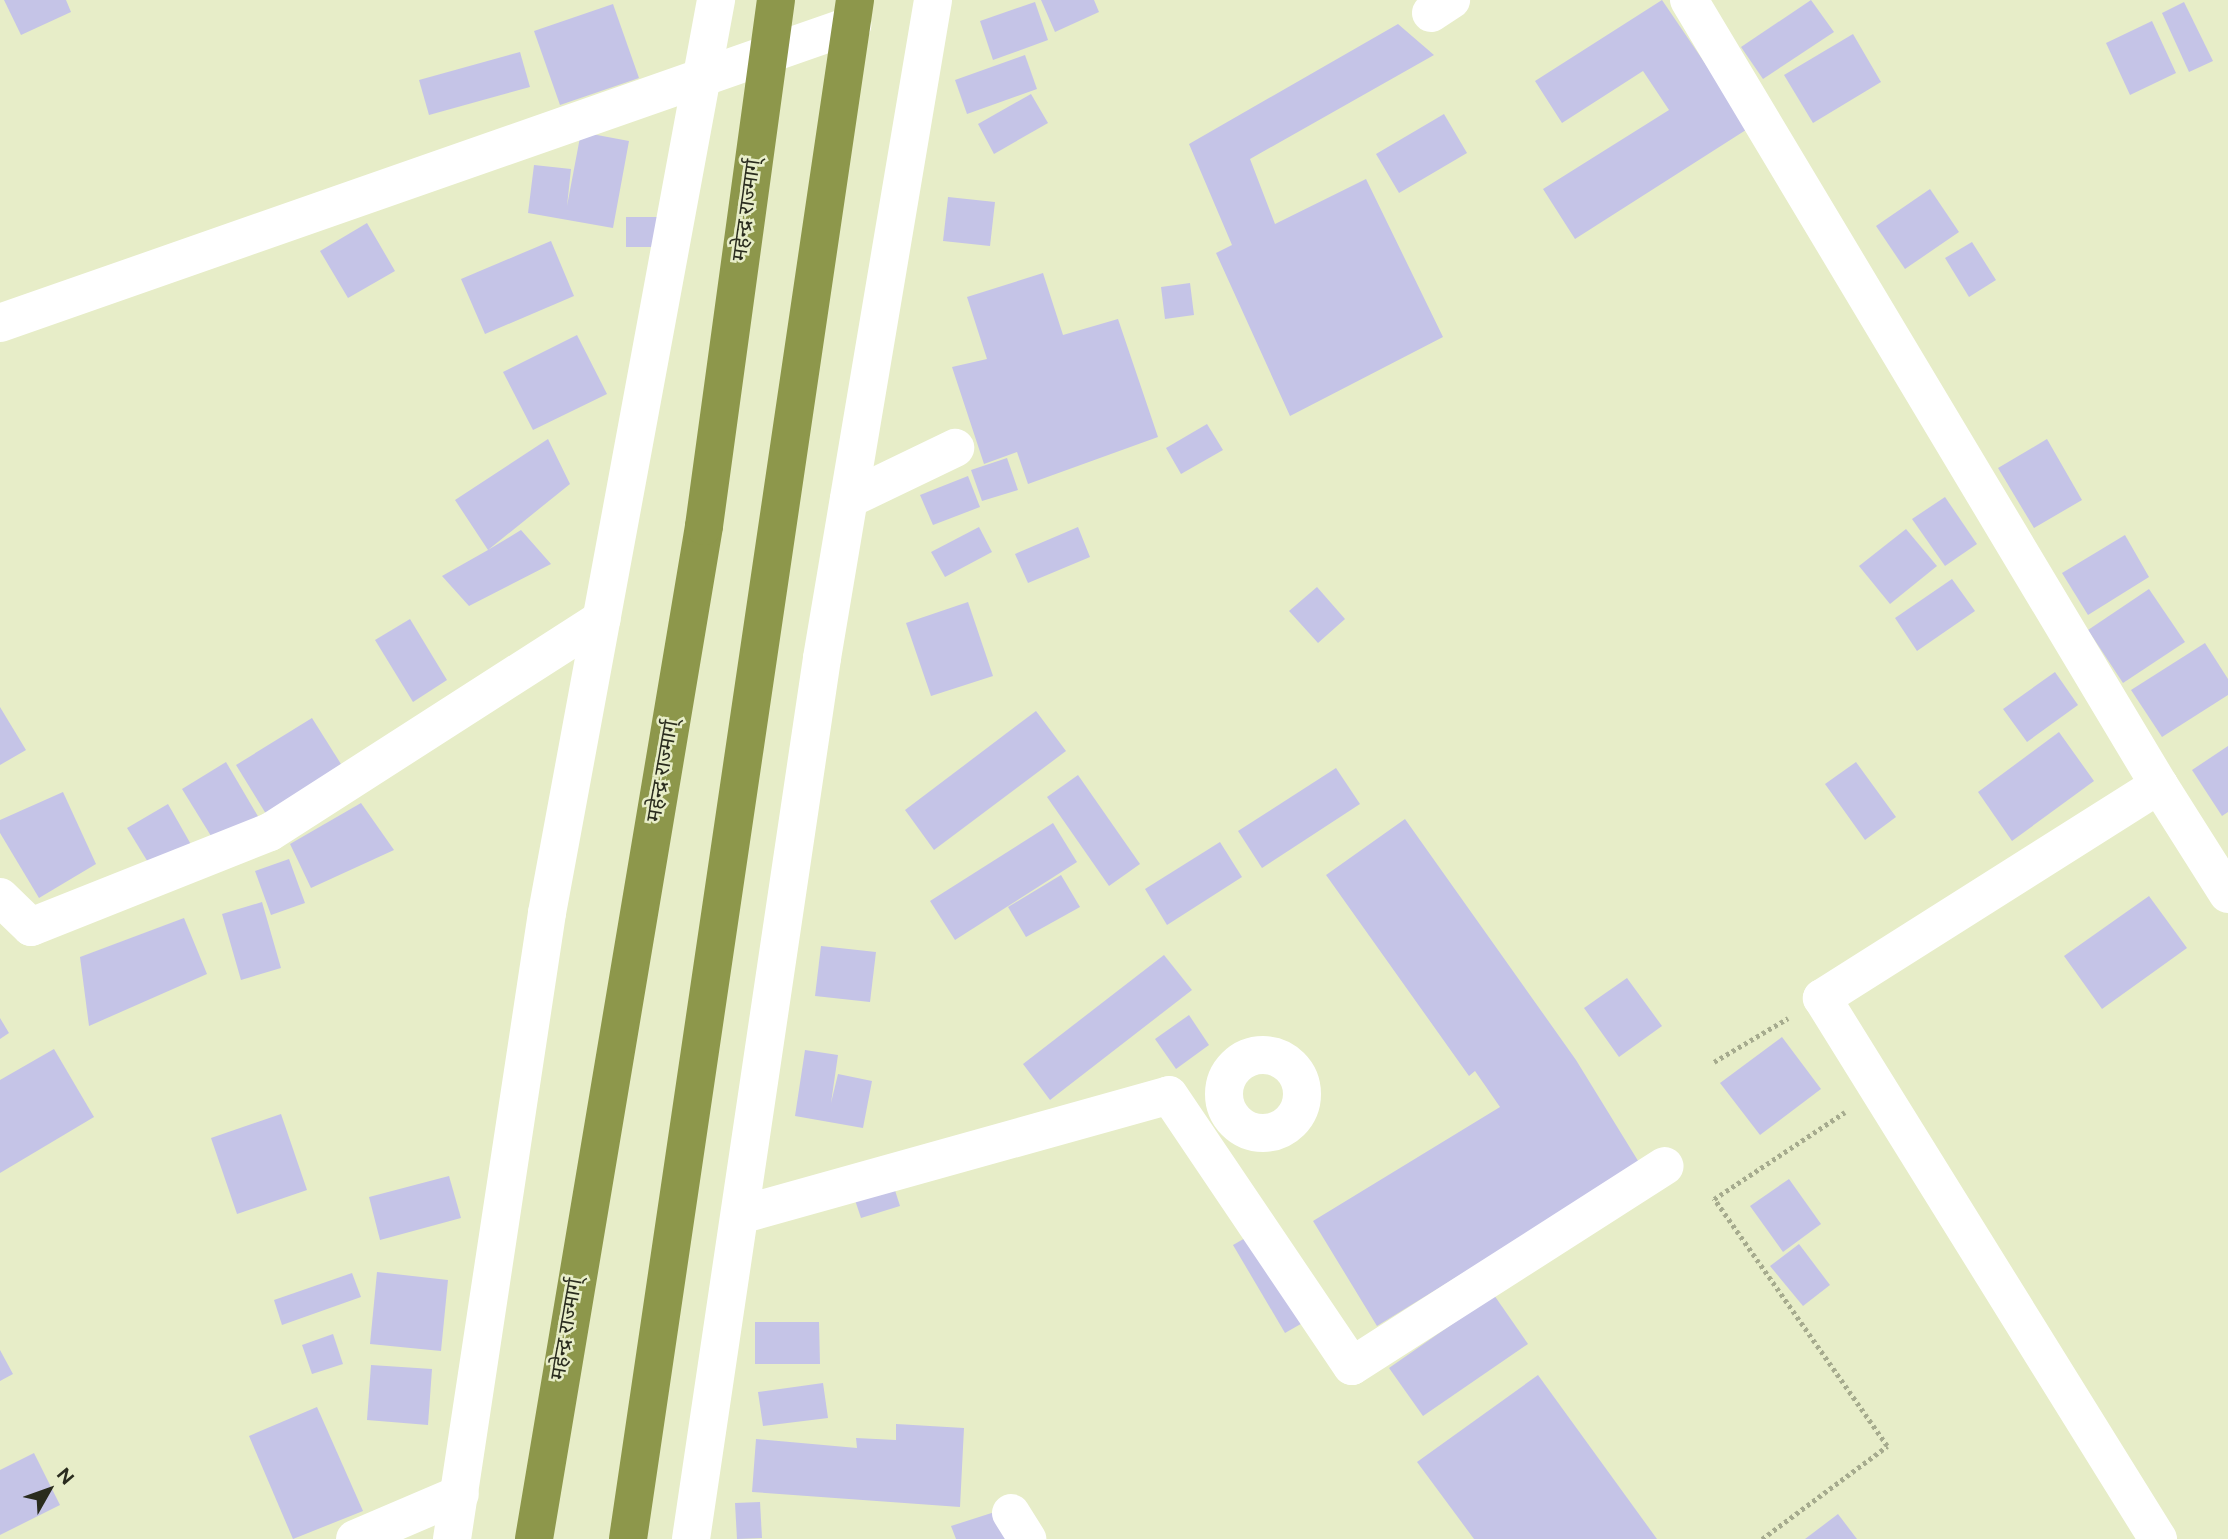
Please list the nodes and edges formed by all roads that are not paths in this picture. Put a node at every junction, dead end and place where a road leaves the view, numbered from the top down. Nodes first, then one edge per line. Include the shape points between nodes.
1 (716, 0) edge
2 (776, 0) edge
3 (933, 0) edge
4 (1689, 0) edge
5 (853, 12) edge
6 (768, 51) junction
7 (707, 72) junction
8 (0, 323) edge
9 (955, 448) dead end
10 (849, 499) junction
11 (602, 619) junction
12 (2159, 785) junction
13 (2228, 894) edge
14 (0, 897) edge
15 (1231, 1117) dead end
16 (1199, 1139) junction
17 (1665, 1166) dead end
18 (740, 1215) junction
19 (460, 1494) junction
20 (355, 1539) edge
21 (452, 1539) edge
22 (534, 1539) edge
23 (628, 1539) edge
24 (691, 1539) edge
25 (2158, 1539) edge

1 - 7 street
2 - 6 highway, महेन्द्र राज्मार्ग्
3 - 10 street
4 - 12 street
5 - 6 street
5 - 23 highway
6 - 7 street
6 - 22 highway, महेन्द्र राज्मार्ग् via 704,526
7 - 8 street
7 - 11 street
9 - 10 street
10 - 18 street
11 - 14 street via 270,832 31,927
11 - 19 street via 547,913
12 - 13 street
12 - 25 street via 1822,998
15 - 16 street
16 - 17 street via 1352,1366
16 - 18 street via 1169,1094
18 - 24 street
19 - 20 street
19 - 21 street

